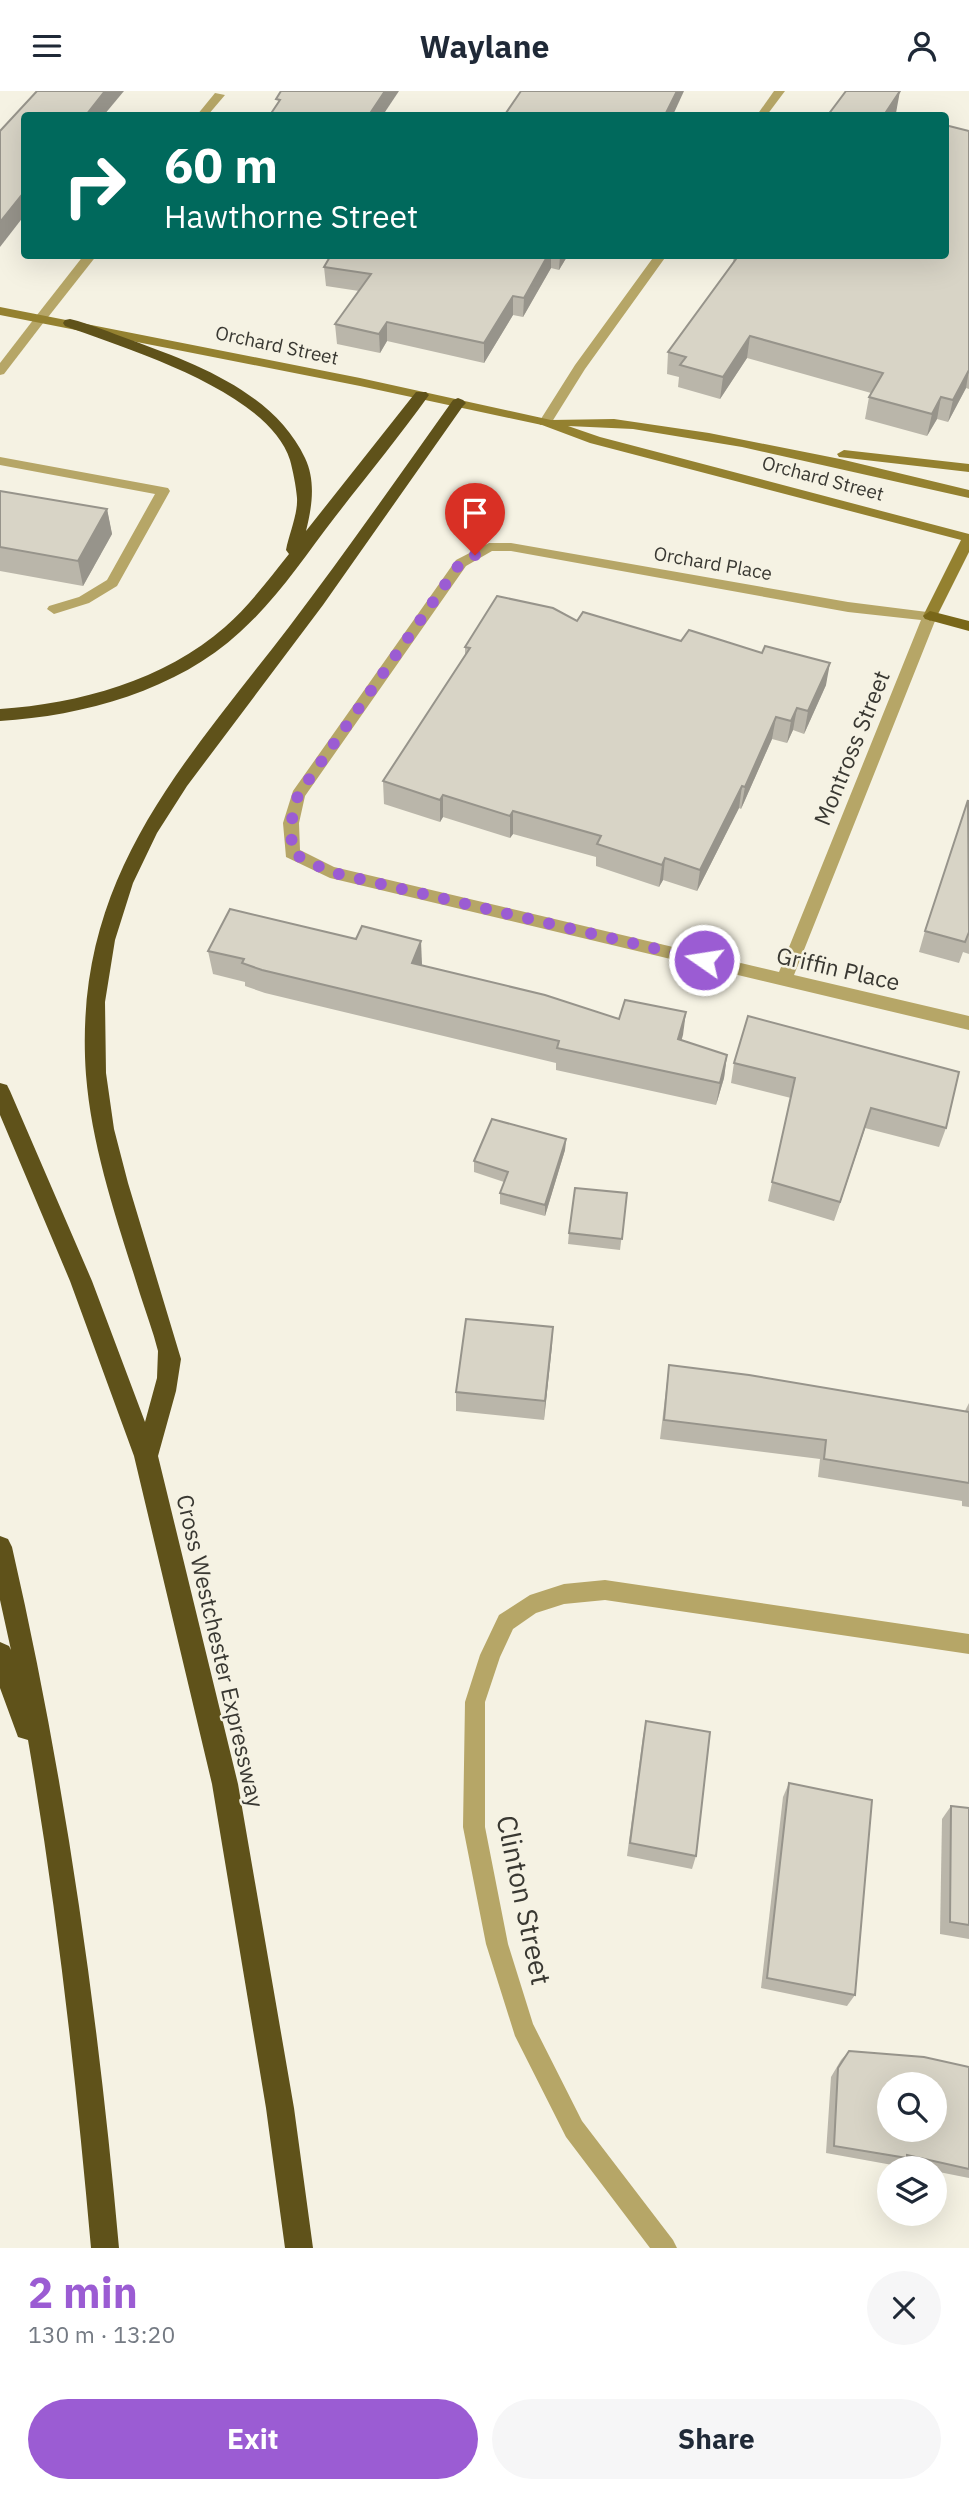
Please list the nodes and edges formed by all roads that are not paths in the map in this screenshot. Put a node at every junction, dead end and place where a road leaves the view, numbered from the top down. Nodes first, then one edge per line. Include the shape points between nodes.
1 (780, 91) edge
2 (219, 95) dead end
3 (205, 112) edge
4 (764, 112) edge
5 (88, 259) edge
6 (658, 259) edge
7 (0, 311) edge
8 (41, 318) junction
9 (70, 323) junction
10 (0, 371) edge
11 (421, 395) junction
12 (458, 403) junction
13 (545, 422) junction
14 (765, 446) junction
15 (0, 461) edge
16 (969, 468) edge
17 (969, 494) edge
18 (969, 538) edge
19 (271, 588) junction
20 (54, 609) dead end
21 (930, 616) junction
22 (969, 626) edge
23 (0, 715) edge
24 (292, 853) joint
25 (784, 979) junction
26 (969, 1023) edge
27 (0, 1091) edge
28 (146, 1456) junction
29 (0, 1547) edge
30 (969, 1644) edge
31 (0, 1654) edge
32 (48, 1785) junction
33 (105, 2248) edge
34 (299, 2248) edge
35 (665, 2248) edge

1 - 4 street
2 - 3 street
5 - 8 street
6 - 13 street
7 - 8 street, Orchard Street
8 - 9 street, Orchard Street
8 - 10 street
9 - 11 street, Orchard Street
9 - 19 highway via 226,385 279,427 302,475 304,503 302,532 290,561
11 - 12 street, Orchard Street
11 - 19 highway
12 - 13 street, Orchard Street
12 - 28 highway via 168,797 138,847 107,928 94,1011 96,1074 106,1141 171,1360
13 - 14 street, Orchard Street via 601,420
13 - 18 street, Orchard Street via 595,440
14 - 16 street
14 - 17 street, Orchard Street
15 - 20 street via 163,491 112,583 84,600
18 - 21 street, Montross Street
19 - 23 highway via 218,642 144,682 56,708
21 - 22 main road
21 - 24 street, Orchard Place via 848,607 511,547 489,547 461,562 298,795 291,823
21 - 25 street, Montross Street
24 - 25 street, Griffin Place via 330,872
25 - 26 street, Griffin Place
27 - 28 highway, Cross Westchester Expressway via 76,1268
28 - 34 highway, Cross Westchester Expressway via 225,1784
29 - 32 highway
30 - 35 street, Clinton Street via 605,1590 564,1594 530,1605 506,1622 489,1655 475,1702 474,1827 497,1944 523,2028 573,2129
31 - 32 highway
32 - 33 highway via 94,2125

